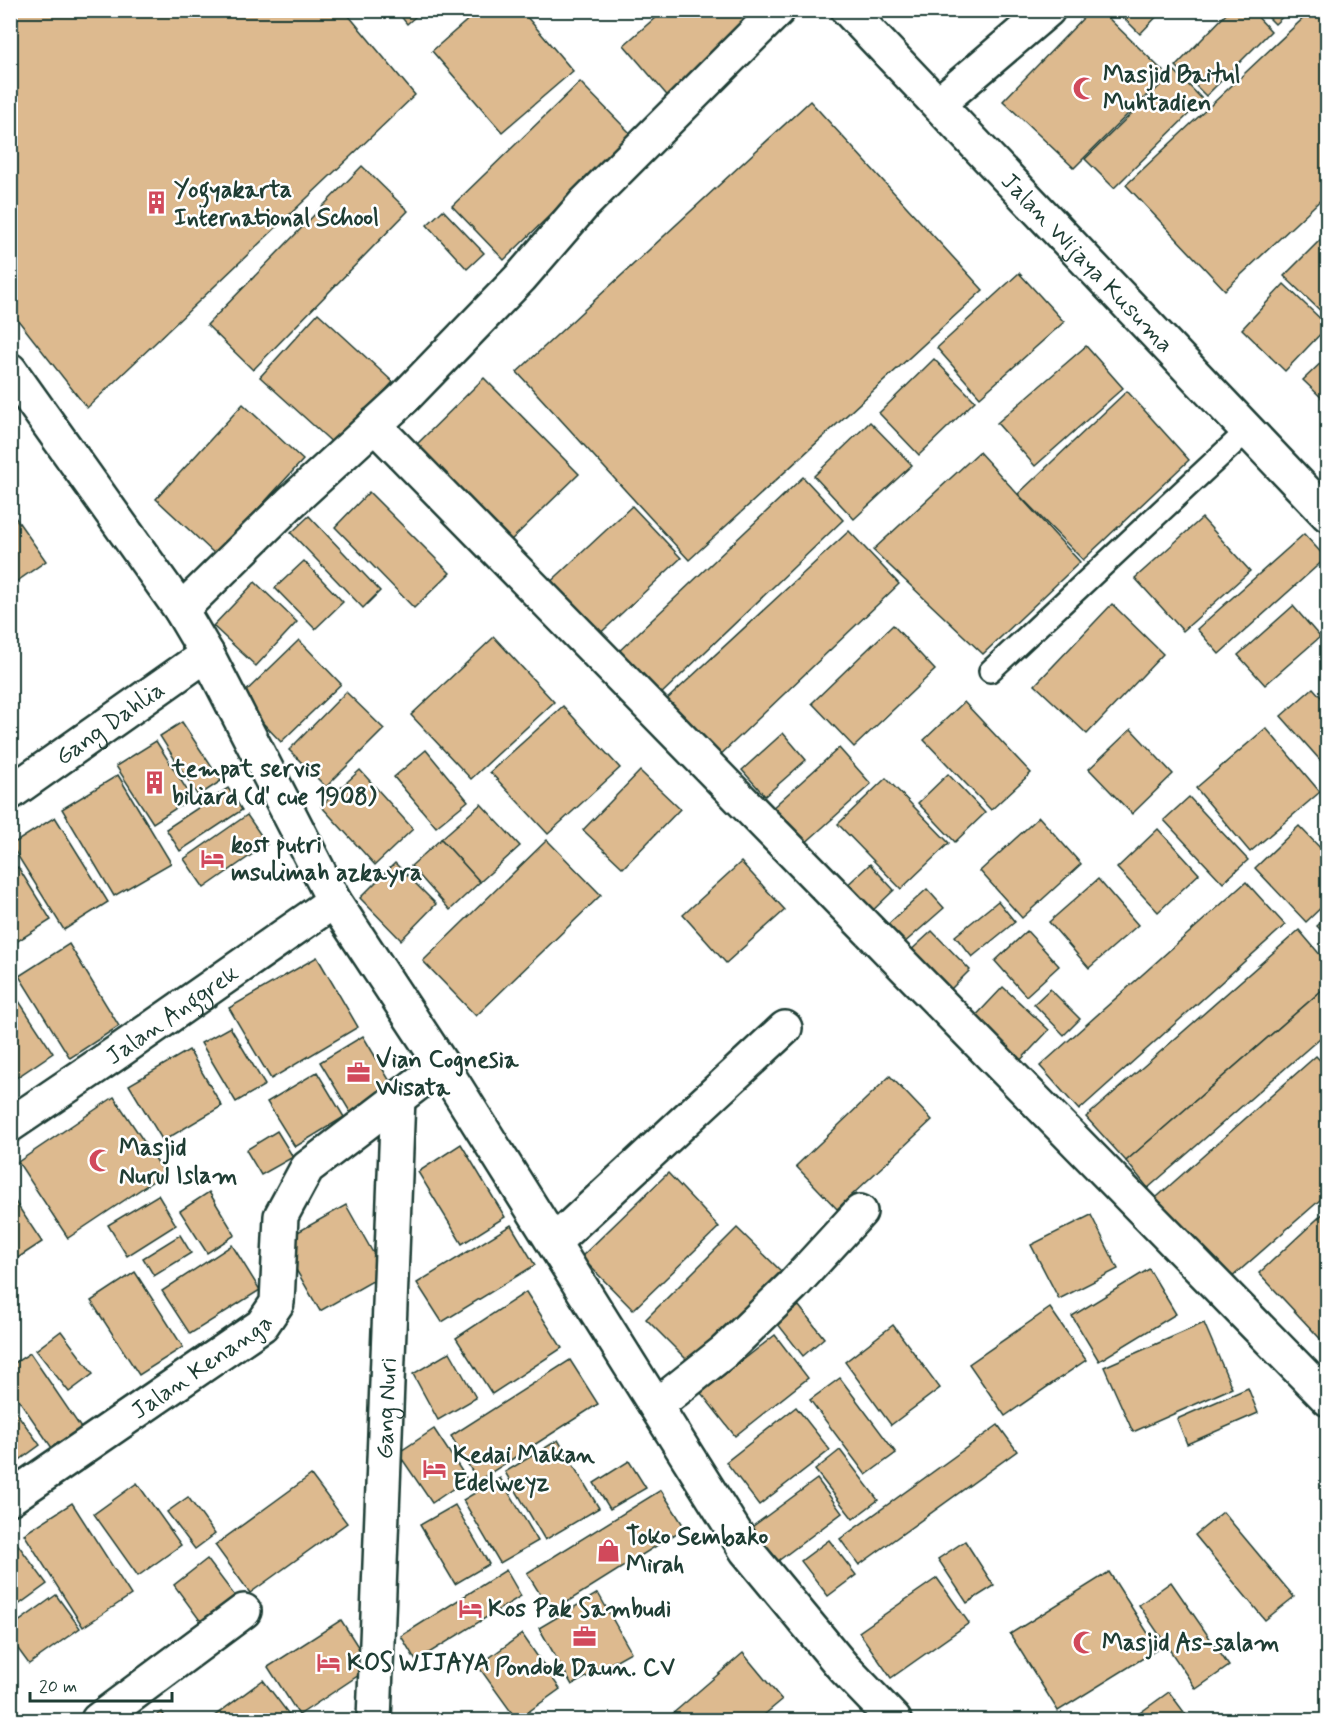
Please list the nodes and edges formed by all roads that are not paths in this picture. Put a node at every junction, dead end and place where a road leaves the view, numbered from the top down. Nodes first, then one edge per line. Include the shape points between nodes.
1 (778, 10) edge
2 (848, 10) edge
3 (1048, 10) edge
4 (938, 104) junction
5 (10, 370) edge
6 (374, 425) junction
7 (1248, 430) junction
8 (1328, 514) edge
9 (182, 610) junction
10 (207, 654) junction
11 (990, 671) dead end
12 (10, 793) edge
13 (334, 902) junction
14 (785, 1028) dead end
15 (442, 1065) junction
16 (398, 1097) junction
17 (10, 1125) edge
18 (860, 1212) dead end
19 (554, 1242) junction
20 (1328, 1400) edge
21 (656, 1406) junction
22 (10, 1498) edge
23 (244, 1611) dead end
24 (98, 1720) edge
25 (374, 1720) edge
26 (894, 1720) edge

1 - 6 street via 584,204 520,277
2 - 4 street, Jalan Wijaya Kusuma
3 - 4 street
4 - 7 street, Jalan Wijaya Kusuma
5 - 9 street
6 - 9 street
6 - 20 street
7 - 8 street, Jalan Wijaya Kusuma
7 - 11 lane
9 - 10 street
10 - 12 street, Gang Dahlia
10 - 13 street
13 - 15 street
13 - 17 street, Jalan Anggrek
14 - 19 street
15 - 16 street, Jalan Kenanga
15 - 19 street
16 - 22 street, Jalan Kenanga via 307,1168 281,1216 276,1303 262,1325
16 - 25 street, Gang Nuri
18 - 21 street via 725,1351
19 - 21 street
21 - 26 street via 746,1550 843,1667
23 - 24 street

